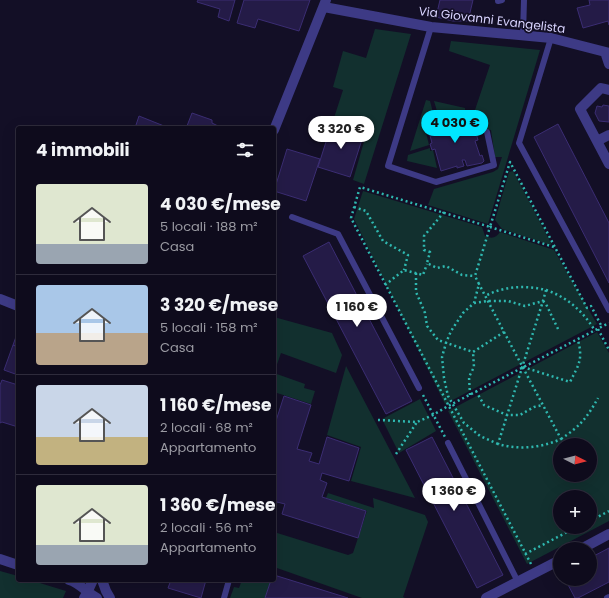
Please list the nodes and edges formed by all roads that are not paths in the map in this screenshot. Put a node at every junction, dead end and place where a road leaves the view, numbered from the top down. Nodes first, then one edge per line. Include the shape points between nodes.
1 (498, 0) edge
2 (502, 0) edge
3 (524, 0) edge
4 (325, 4) edge
5 (431, 28) junction
6 (523, 35) junction
7 (551, 38) junction
8 (607, 53) edge
9 (609, 64) edge
10 (609, 90) edge
11 (276, 126) edge
12 (487, 132) dead end
13 (609, 135) edge
14 (597, 141) junction
15 (609, 164) edge
16 (292, 217) dead end
17 (0, 300) edge
18 (16, 305) edge
19 (609, 310) edge
20 (418, 388) road end
21 (448, 443) road end
22 (609, 534) edge
23 (594, 542) edge
24 (0, 559) edge
25 (16, 564) edge
26 (553, 564) edge
27 (76, 582) edge
28 (92, 582) edge
29 (103, 582) edge
30 (228, 582) edge
31 (518, 582) junction
32 (85, 595) edge
33 (97, 598) edge
34 (110, 598) edge
35 (224, 598) edge
36 (486, 598) edge

1 - 2 lane
3 - 6 lane
4 - 5 street, Via Giovanni Evangelista
4 - 11 street
5 - 6 street, Via Giovanni Evangelista
5 - 12 lane via 388,166 436,182 494,165
6 - 7 street, Via Giovanni Evangelista
7 - 8 street, Via Giovanni Evangelista
7 - 19 lane via 519,143
8 - 9 street
10 - 14 street via 601,88 580,109
13 - 14 street
14 - 15 street
16 - 20 lane via 338,234
17 - 18 street
21 - 31 lane
22 - 23 street
24 - 25 street
26 - 31 street
27 - 32 street
28 - 32 street
29 - 34 street
30 - 35 lane
31 - 36 street
32 - 33 street

